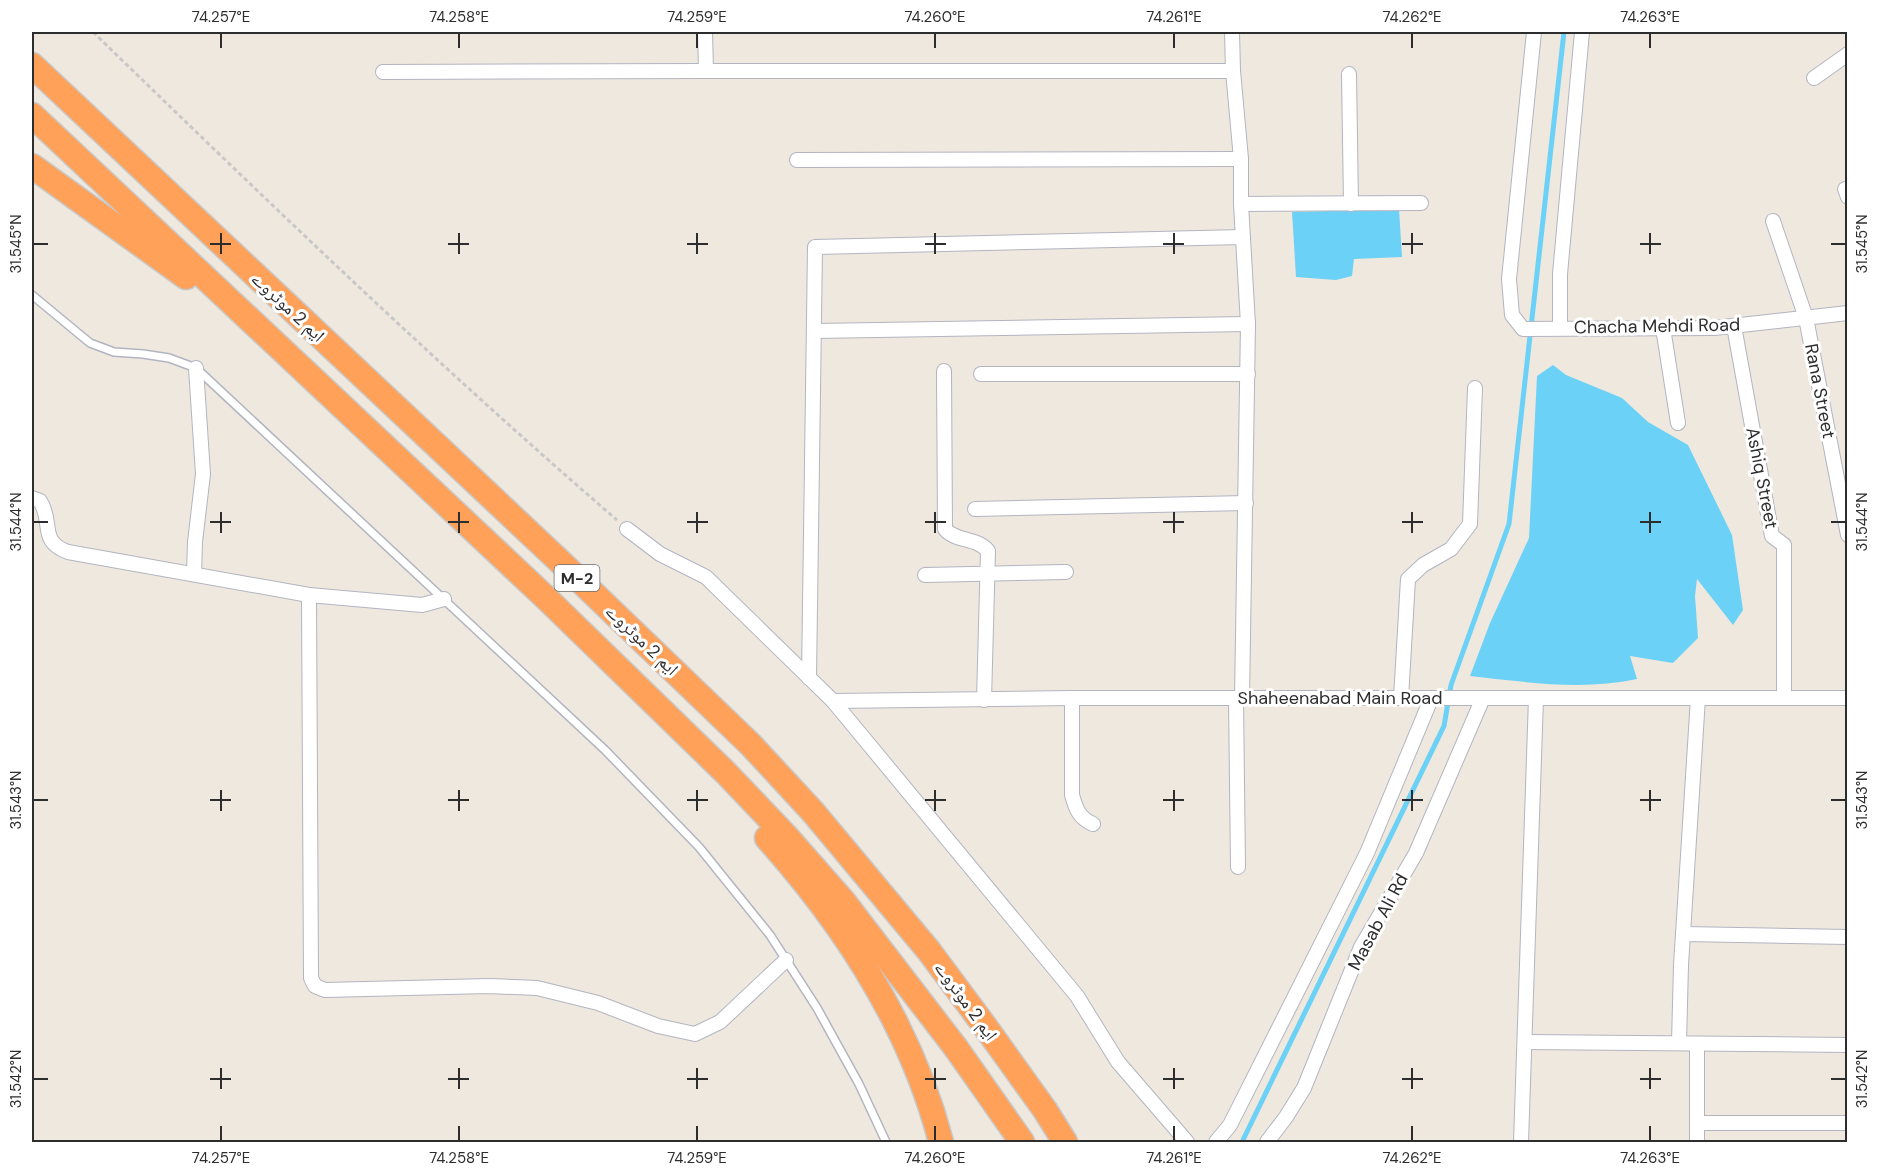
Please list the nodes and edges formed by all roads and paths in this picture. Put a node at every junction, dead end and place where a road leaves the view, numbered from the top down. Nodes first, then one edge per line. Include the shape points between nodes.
1 (93, 32) edge
2 (705, 32) edge
3 (1232, 32) edge
4 (1534, 32) edge
5 (1582, 32) edge
6 (1848, 54) edge
7 (32, 65) edge
8 (706, 71) junction
9 (1233, 71) junction
10 (383, 72) dead end
11 (1349, 74) dead end
12 (1814, 78) dead end
13 (32, 115) edge
14 (1241, 159) junction
15 (796, 160) dead end
16 (32, 166) edge
17 (1421, 203) dead end
18 (1241, 204) junction
19 (1351, 204) junction
20 (1773, 221) dead end
21 (1243, 237) junction
22 (32, 295) edge
23 (1848, 313) edge
24 (1806, 318) junction
25 (1248, 324) junction
26 (1734, 326) junction
27 (1560, 328) junction
28 (1663, 328) junction
29 (814, 332) junction
30 (273, 340) junction
31 (196, 368) junction
32 (944, 371) dead end
33 (981, 374) dead end
34 (1248, 374) junction
35 (1475, 388) dead end
36 (1678, 423) dead end
37 (32, 498) edge
38 (1246, 502) junction
39 (975, 509) dead end
40 (627, 529) joint
41 (1848, 535) edge
42 (1066, 572) dead end
43 (989, 573) junction
44 (194, 574) junction
45 (925, 575) dead end
46 (309, 595) junction
47 (545, 597) junction
48 (444, 599) junction
49 (809, 678) junction
50 (1072, 698) junction
51 (1239, 698) junction
52 (1401, 698) junction
53 (1483, 698) junction
54 (1536, 698) junction
55 (1698, 698) junction
56 (1784, 698) junction
57 (1848, 698) edge
58 (1431, 699) junction
59 (984, 700) junction
60 (832, 701) junction
61 (1093, 824) dead end
62 (1238, 867) dead end
63 (871, 880) junction
64 (1683, 934) junction
65 (1848, 937) edge
66 (786, 960) junction
67 (1525, 1042) junction
68 (1679, 1043) junction
69 (1697, 1044) junction
70 (1848, 1045) edge
71 (1698, 1123) junction
72 (1848, 1124) edge
73 (886, 1143) edge
74 (941, 1143) edge
75 (1022, 1143) edge
76 (1065, 1143) edge
77 (1081, 1143) edge
78 (1187, 1143) edge
79 (1216, 1143) edge
80 (1267, 1143) edge
81 (1521, 1143) edge
82 (1697, 1143) edge

1 - 40 path via 342,272
2 - 8 street
3 - 9 street
4 - 27 street, Chacha Mehdi Road via 1509,279 1512,315 1523,329
5 - 27 street via 1560,274
6 - 12 street
7 - 63 highway, ایم 2 موٹروے / M-2 via 751,745
8 - 9 street
8 - 10 street
9 - 14 street
11 - 19 street
13 - 30 highway, ایم 2 موٹروے / M-2
14 - 15 street
14 - 18 street
16 - 30 highway
17 - 19 street
18 - 19 street
18 - 21 street
20 - 24 street, Rana Street
21 - 25 street
21 - 29 street via 815,247
22 - 31 lane via 90,343 114,352 169,358
23 - 24 street, Chacha Mehdi Road
24 - 26 street, Chacha Mehdi Road
24 - 41 street, Rana Street
25 - 29 street
25 - 34 street
26 - 28 street, Chacha Mehdi Road
26 - 56 street, Ashiq Street via 1772,536 1784,545
27 - 28 street, Chacha Mehdi Road
28 - 36 street
29 - 49 street
30 - 47 highway, ایم 2 موٹروے / M-2
31 - 44 street via 203,474
31 - 48 lane
32 - 43 street via 945,529 951,535 984,545
33 - 34 street
34 - 38 street
35 - 52 street via 1470,524 1451,549 1408,579
37 - 44 street via 45,508 49,540 57,548
38 - 39 street
38 - 51 street
40 - 49 street via 660,554 706,577
42 - 43 street
43 - 45 street
43 - 59 street
44 - 46 street
46 - 48 street via 422,605
46 - 66 street via 311,978 315,986 326,990 537,988 695,1034 720,1022
47 - 74 highway via 774,847 840,928 894,1017
47 - 75 highway, ایم 2 موٹروے / M-2 via 726,773 844,902 956,1048
48 - 66 lane via 605,750 699,847
49 - 60 street
50 - 51 street, Shaheenabad Main Road
50 - 59 street, Shaheenabad Main Road
50 - 61 street via 1072,795 1083,820
51 - 52 street, Shaheenabad Main Road
51 - 62 street
52 - 58 street, Shaheenabad Main Road
53 - 54 street, Shaheenabad Main Road
53 - 58 street, Shaheenabad Main Road
53 - 80 street, Masab Ali Rd via 1416,853 1361,948 1304,1088
54 - 55 street, Shaheenabad Main Road
54 - 67 street
55 - 56 street, Shaheenabad Main Road
55 - 64 street
56 - 57 street, Shaheenabad Main Road
58 - 79 street via 1367,853 1230,1125
59 - 60 street, Shaheenabad Main Road
60 - 78 street via 1077,996 1118,1062
63 - 76 highway, ایم 2 موٹروے / M-2 via 984,1024
63 - 77 highway via 969,984
64 - 65 street
64 - 68 street
66 - 73 lane via 859,1084
67 - 68 street
67 - 81 street
68 - 69 street
69 - 70 street
69 - 71 street
71 - 72 street
71 - 82 street

